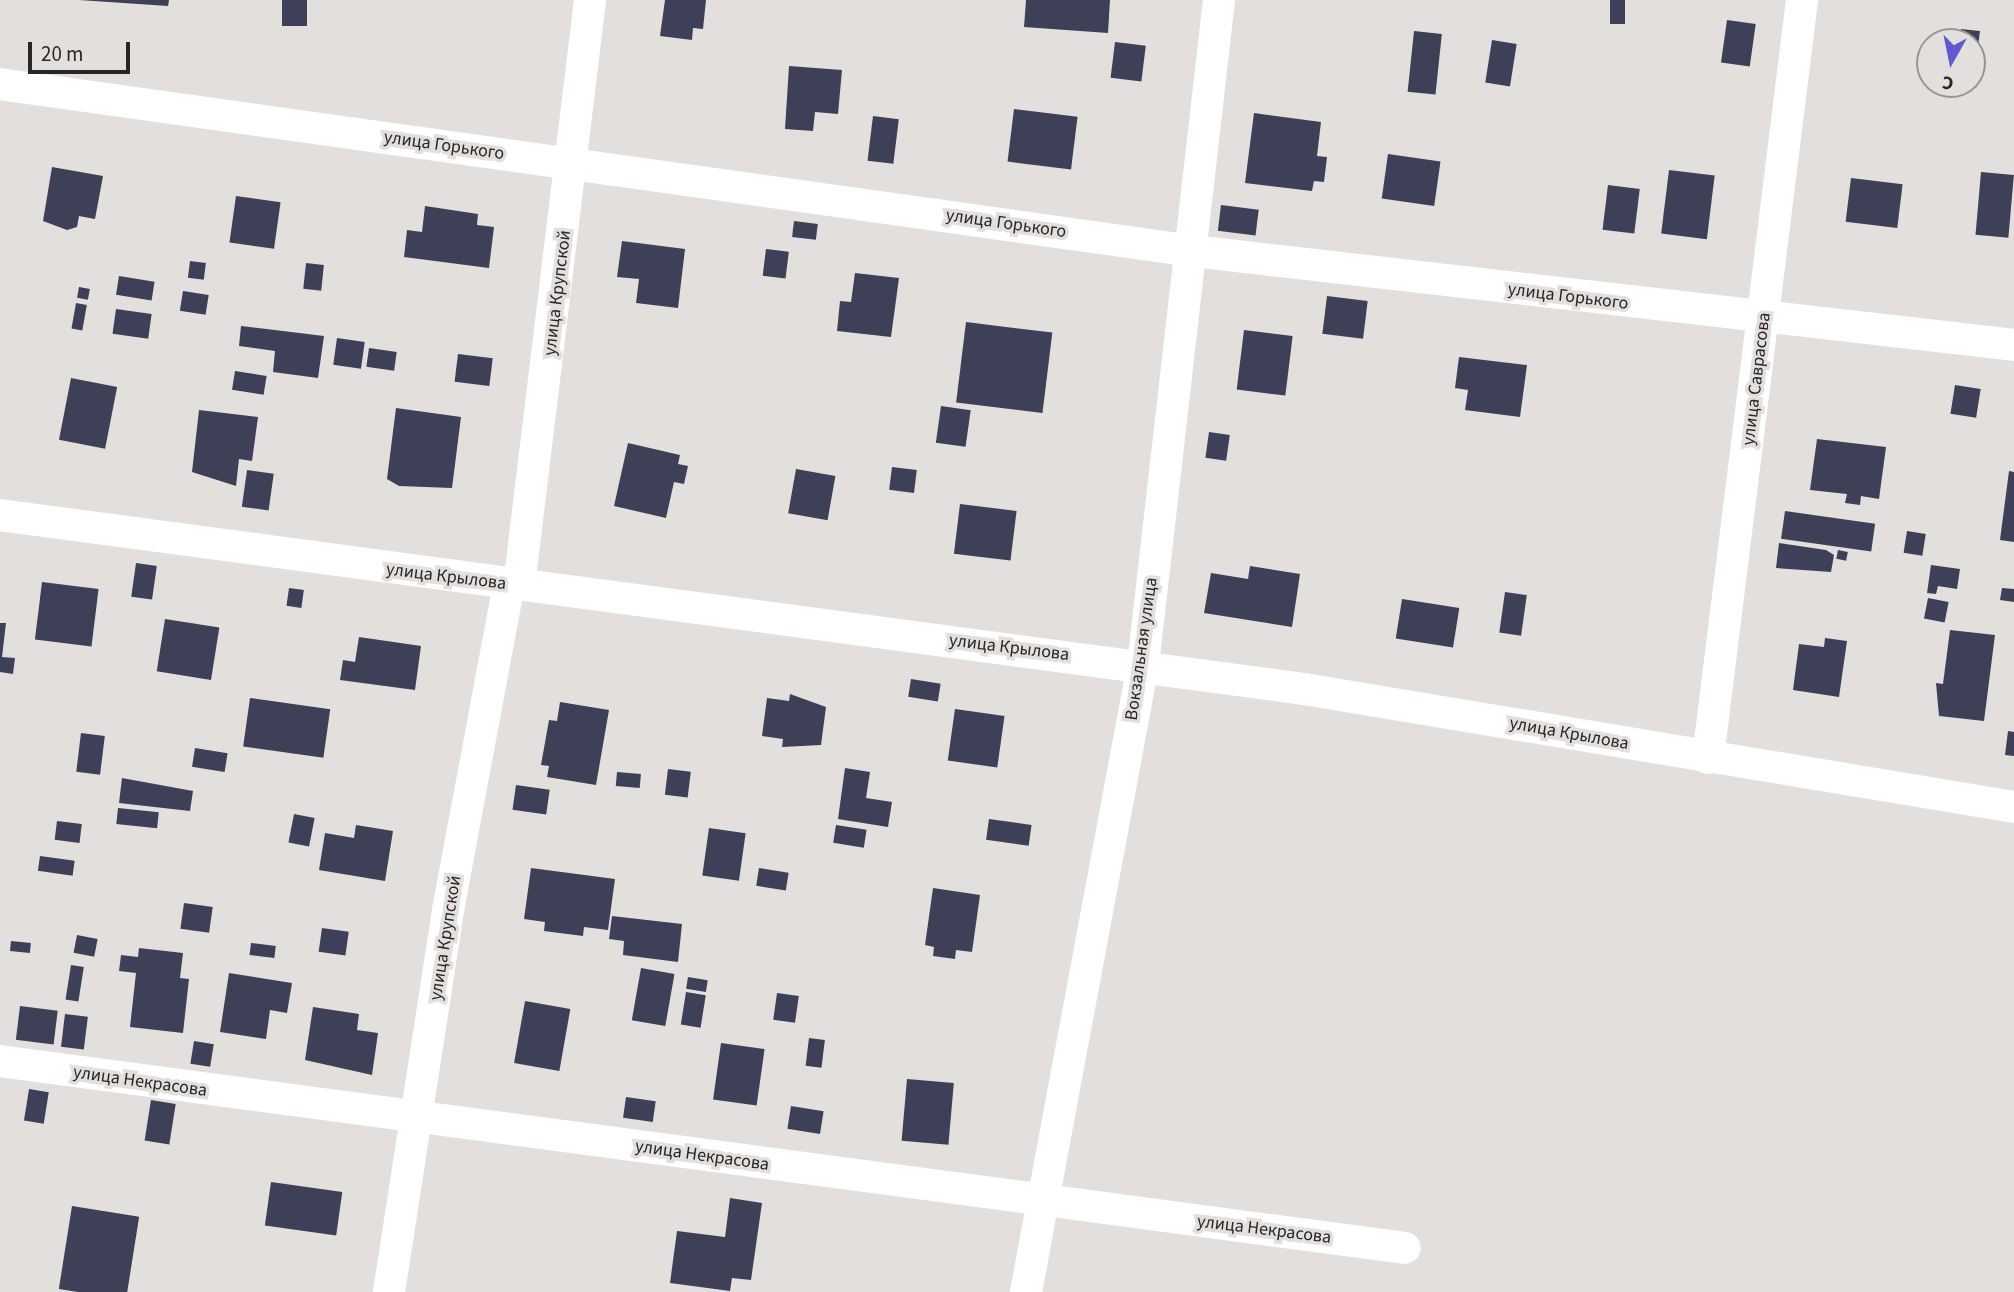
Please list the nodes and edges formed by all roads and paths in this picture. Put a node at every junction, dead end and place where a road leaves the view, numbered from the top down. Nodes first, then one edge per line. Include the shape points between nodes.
1 (590, 0) edge
2 (1219, 0) edge
3 (1802, 0) edge
4 (0, 84) edge
5 (573, 164) junction
6 (1193, 251) junction
7 (1765, 321) junction
8 (2014, 345) edge
9 (0, 515) edge
10 (514, 585) junction
11 (1143, 665) junction
12 (1708, 758) junction
13 (2014, 807) edge
14 (0, 1061) edge
15 (419, 1117) junction
16 (1041, 1202) junction
17 (1405, 1248) dead end
18 (389, 1292) edge
19 (1026, 1292) edge

1 - 5 street, улица Крупской
2 - 6 street, Вокзальная улица
3 - 7 street, улица Саврасова
4 - 5 street, улица Горького
5 - 6 street, улица Горького
5 - 10 street, улица Крупской
6 - 7 street, улица Горького
6 - 11 street, Вокзальная улица
7 - 8 street, улица Горького
7 - 12 street, улица Саврасова
9 - 10 street, улица Крылова
10 - 11 street, улица Крылова
10 - 15 street, улица Крупской via 448,910
11 - 12 street, улица Крылова
11 - 16 street, Вокзальная улица
12 - 13 street, улица Крылова
14 - 15 street, улица Некрасова
15 - 16 street, улица Некрасова
15 - 18 street, улица Крупской
16 - 17 street, улица Некрасова
16 - 19 street, Вокзальная улица

